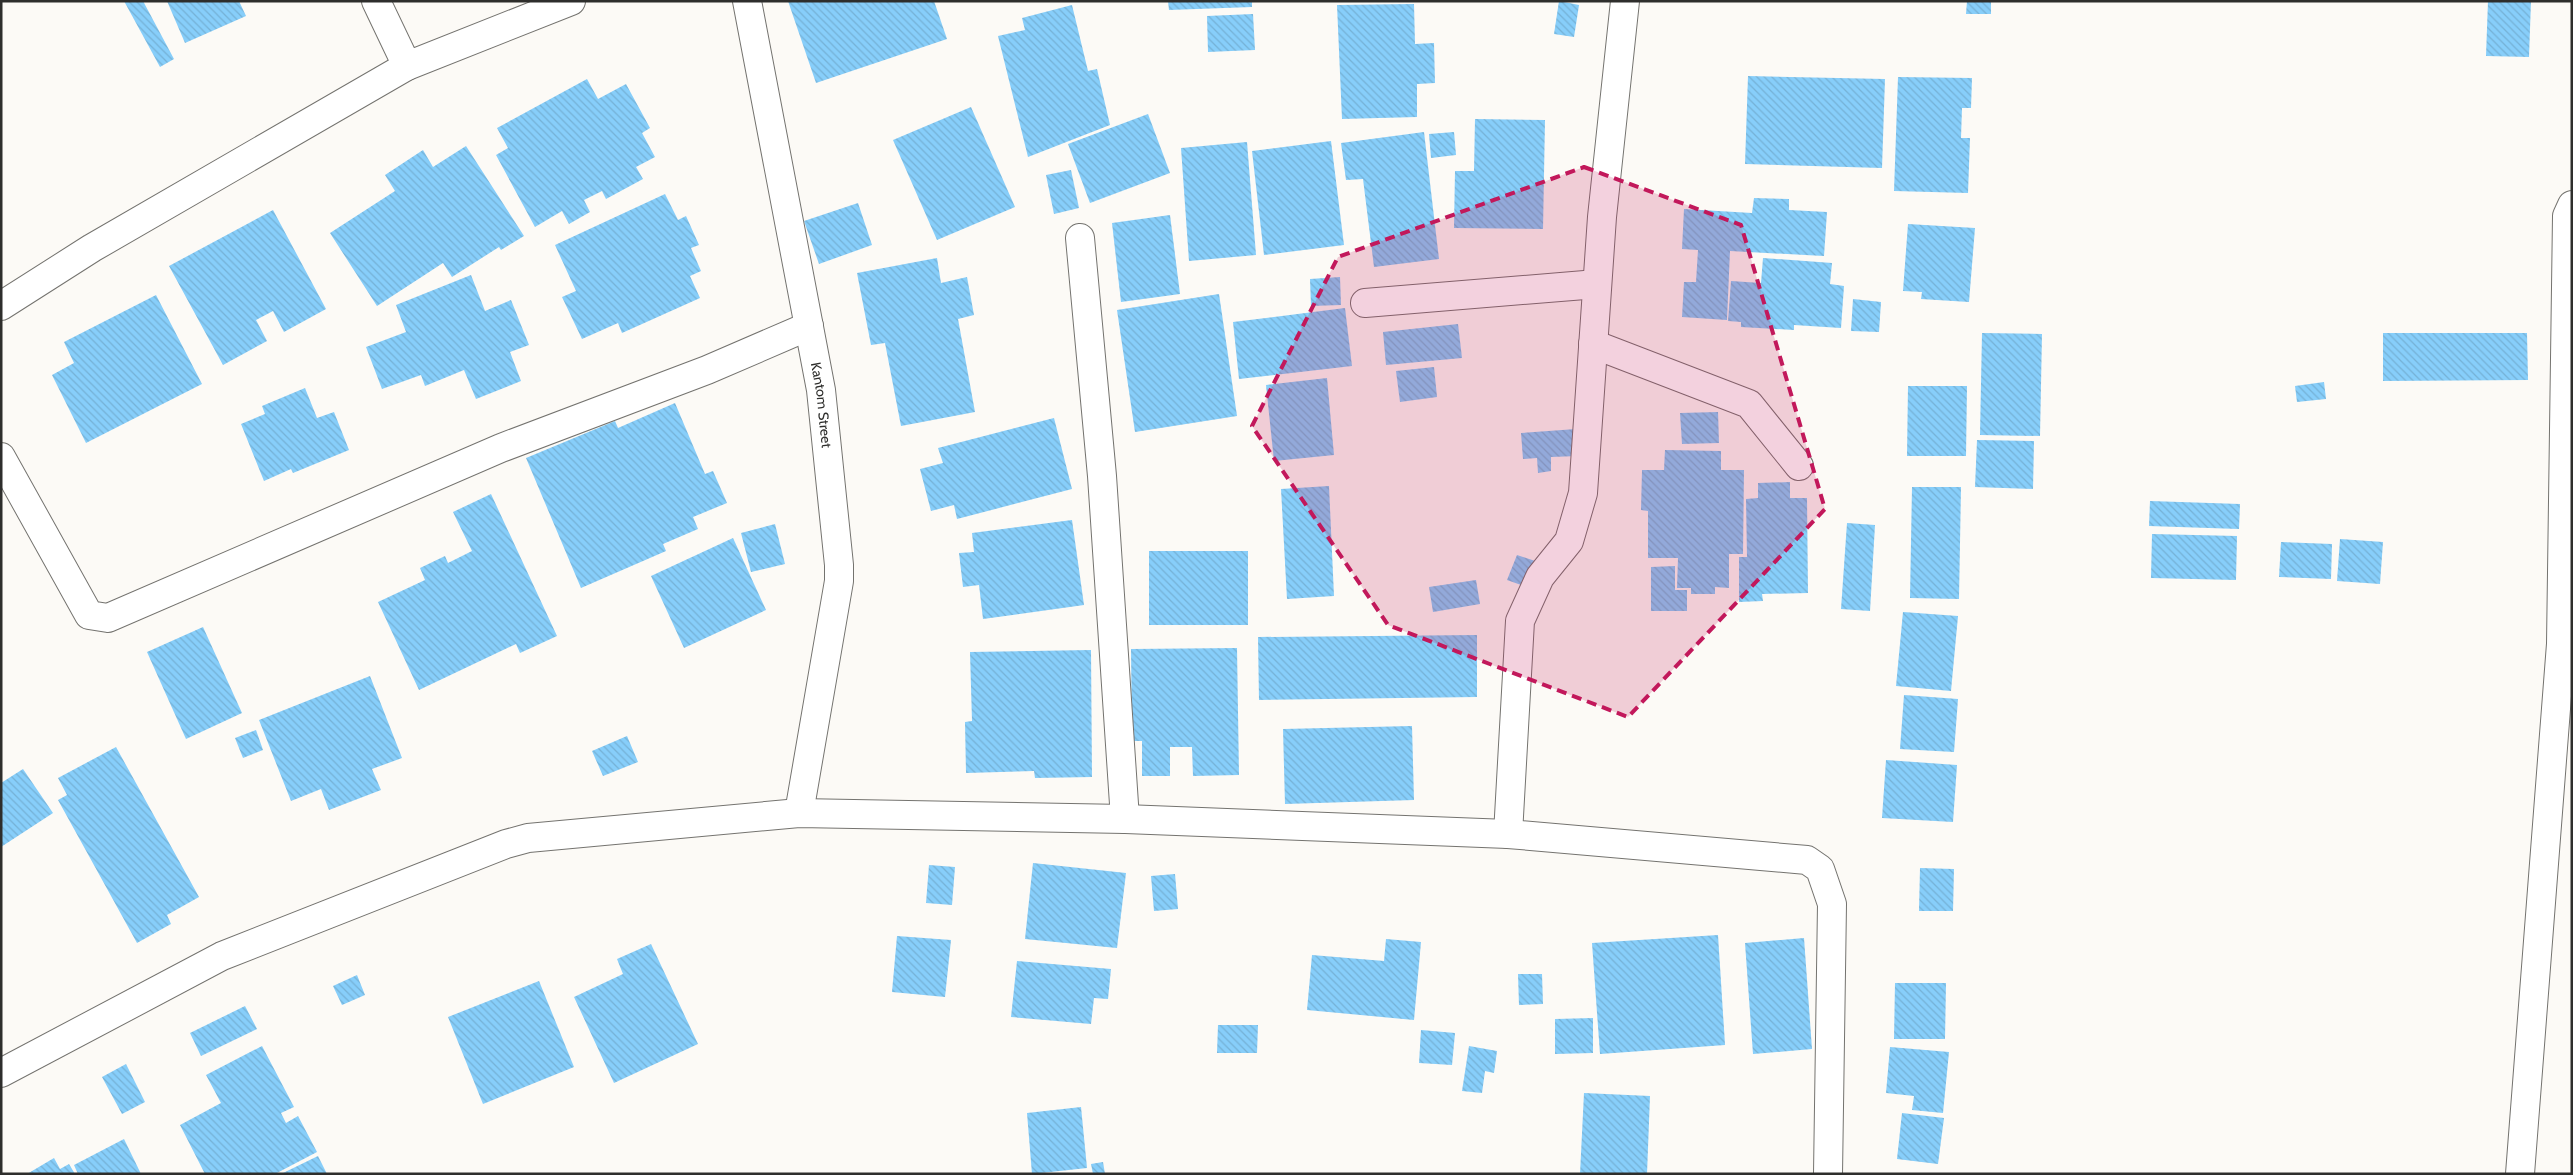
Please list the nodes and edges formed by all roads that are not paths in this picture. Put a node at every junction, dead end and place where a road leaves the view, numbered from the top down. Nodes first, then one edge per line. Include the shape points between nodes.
1 (376, 1) edge
2 (571, 1) edge
3 (746, 1) edge
4 (1625, 1) edge
5 (406, 66) junction
6 (2572, 205) edge
7 (1080, 238) dead end
8 (1597, 284) junction
9 (1365, 303) dead end
10 (1, 306) edge
11 (809, 326) junction
12 (1593, 344) junction
13 (1, 457) edge
14 (1798, 466) dead end
15 (799, 813) junction
16 (1125, 819) junction
17 (1508, 834) junction
18 (1, 1073) edge
19 (1828, 1174) edge
20 (2520, 1174) edge

1 - 5 street
2 - 5 street
3 - 11 street, Kantom Street
4 - 8 street
5 - 10 street via 92,248
6 - 20 street via 2566,216 2561,644
7 - 16 street via 1102,476
8 - 9 street
8 - 12 street
11 - 13 street via 707,370 500,448 108,618 89,615
11 - 15 street, Kantom Street via 821,390 839,581
12 - 14 street via 1749,404
12 - 17 street via 1583,493 1568,541 1540,577 1520,621
15 - 16 street
15 - 18 street via 528,838 506,844 222,956
16 - 17 street
17 - 19 street via 1808,860 1820,869 1832,904

